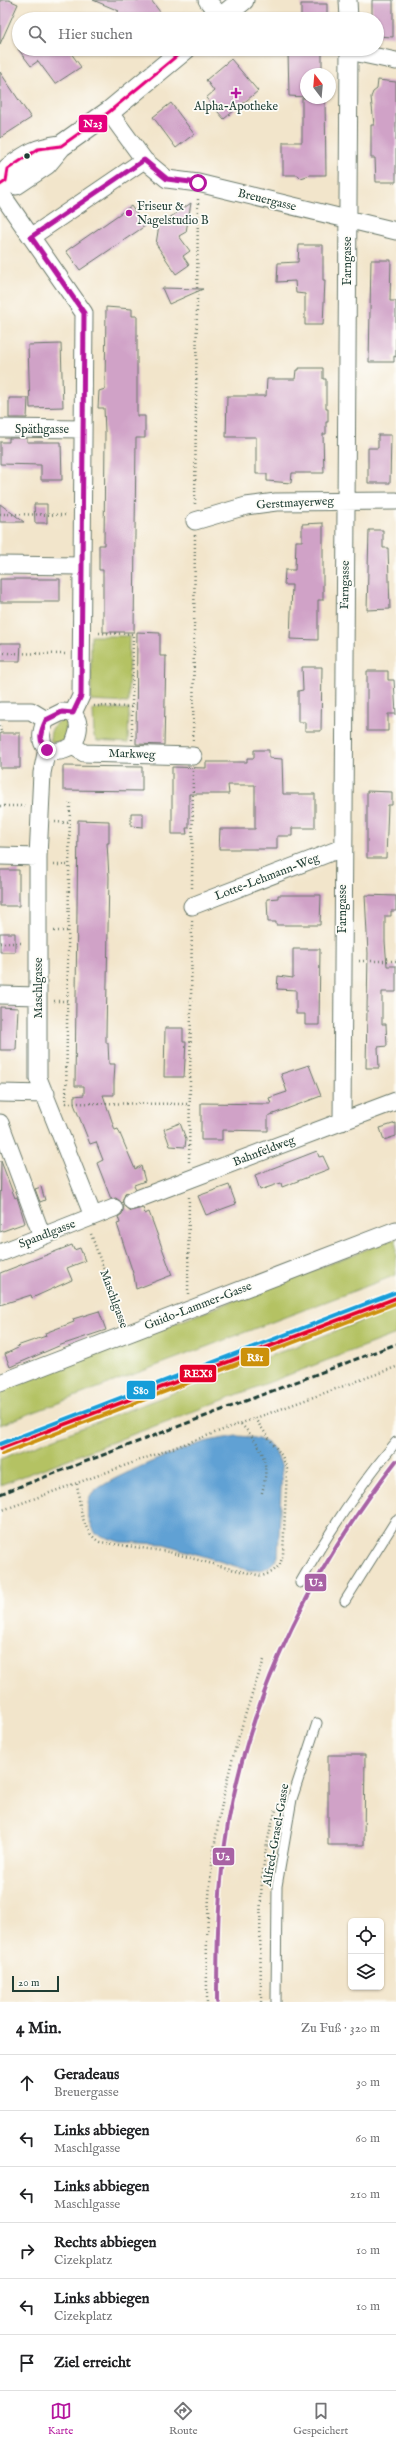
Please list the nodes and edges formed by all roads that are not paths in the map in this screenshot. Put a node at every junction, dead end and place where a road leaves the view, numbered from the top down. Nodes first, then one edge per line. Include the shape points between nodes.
1 (207, 0) edge
2 (243, 0) edge
3 (348, 0) edge
4 (216, 12) edge
5 (228, 12) edge
6 (349, 12) edge
7 (176, 56) edge
8 (349, 56) edge
9 (375, 56) edge
10 (396, 61) edge
11 (109, 112) junction
12 (144, 160) junction
13 (2, 186) edge
14 (347, 219) junction
15 (396, 231) edge
16 (31, 237) junction
17 (0, 428) edge
18 (83, 429) junction
19 (346, 501) junction
20 (396, 501) edge
21 (195, 521) dead end
22 (0, 565) edge
23 (82, 566) junction
24 (0, 711) edge
25 (73, 713) junction
26 (46, 720) junction
27 (73, 746) junction
28 (47, 750) junction
29 (193, 756) dead end
30 (342, 848) junction
31 (0, 856) edge
32 (44, 861) junction
33 (192, 906) dead end
34 (0, 995) edge
35 (43, 998) junction
36 (0, 1093) edge
37 (46, 1094) junction
38 (396, 1101) edge
39 (342, 1122) junction
40 (0, 1123) edge
41 (132, 1201) dead end
42 (114, 1208) dead end
43 (89, 1218) junction
44 (396, 1230) edge
45 (42, 1236) junction
46 (0, 1253) edge
47 (0, 1383) edge
48 (396, 1442) edge
49 (396, 1520) edge
50 (300, 1583) dead end
51 (344, 1601) dead end
52 (317, 1723) dead end
53 (276, 2002) edge

1 - 4 street
2 - 5 street
3 - 6 street
7 - 11 street
8 - 14 street, Farngasse
9 - 10 street
11 - 12 street
11 - 13 street via 61,146 46,164 16,184
12 - 14 street, Breuergasse via 167,179 198,183
12 - 16 street
13 - 16 street
14 - 15 street, Breuergasse
14 - 19 street, Farngasse
16 - 18 street via 84,313
17 - 18 street, Späthgasse
18 - 23 street
19 - 20 street, Gerstmayerweg
19 - 21 street, Gerstmayerweg via 246,506
19 - 30 street, Farngasse
22 - 23 street
23 - 25 street via 81,696
24 - 26 street via 31,711
25 - 26 street via 62,712
25 - 27 street via 79,720 79,730
26 - 28 street via 40,737 42,745
27 - 28 street via 57,752
27 - 29 street, Markweg via 84,753
28 - 32 street, Maschlgasse via 42,773
30 - 33 street, Lotte-Lehmann-Weg
30 - 39 street, Farngasse
31 - 32 street
32 - 35 street, Maschlgasse
34 - 35 street
35 - 37 street, Maschlgasse via 38,1078
36 - 37 street
37 - 43 street, Maschlgasse
38 - 39 street, Bahnfeldweg
39 - 41 street, Bahnfeldweg
40 - 45 street
42 - 43 street
43 - 45 street, Spandlgasse
44 - 47 street, Guido-Lammer-Gasse
45 - 46 street, Spandlgasse
48 - 50 lane via 331,1528
49 - 51 lane
52 - 53 lane, Alfred-Grasel-Gasse via 292,1799 278,1886

